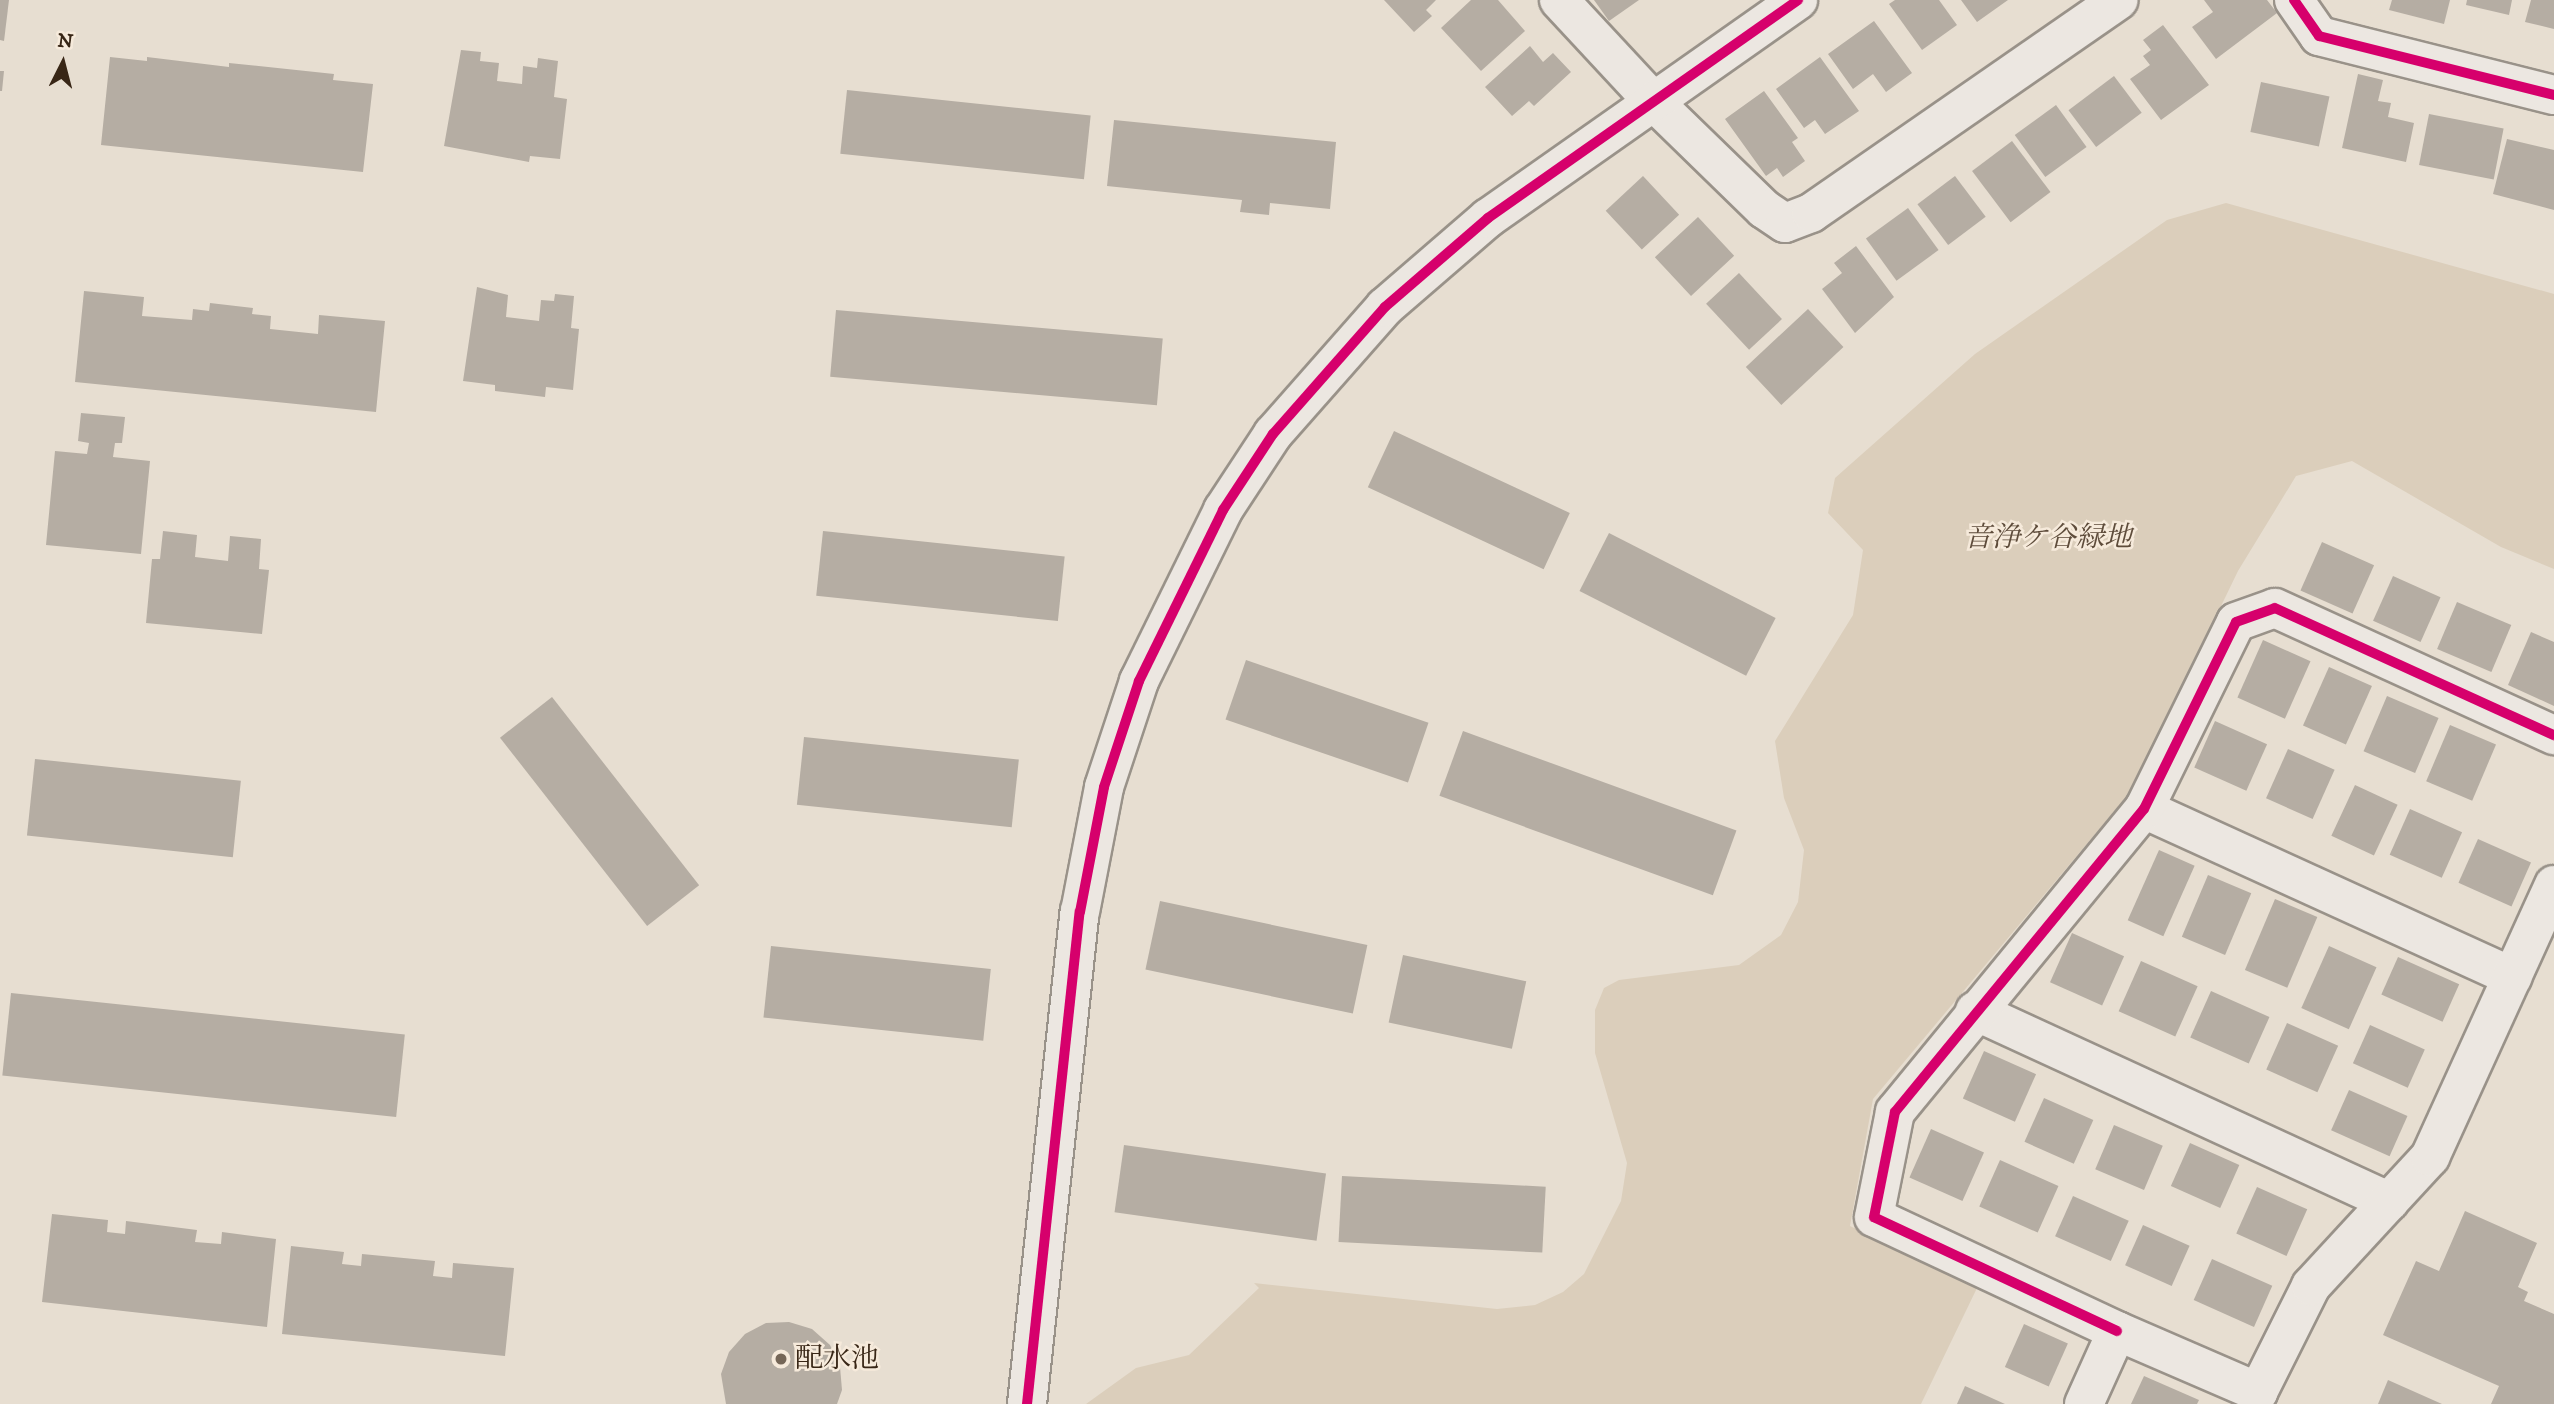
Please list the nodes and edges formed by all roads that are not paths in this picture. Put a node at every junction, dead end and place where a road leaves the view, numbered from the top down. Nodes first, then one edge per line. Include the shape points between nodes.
1 (1559, 0) edge
2 (1798, 0) edge
3 (2119, 0) edge
4 (2294, 0) edge
5 (2554, 95) edge
6 (1653, 101) junction
7 (2554, 735) edge
8 (2144, 808) junction
9 (2554, 885) edge
10 (2512, 977) junction
11 (1975, 1012) junction
12 (2389, 1201) junction
13 (2117, 1331) junction
14 (1027, 1404) edge
15 (2084, 1404) edge

1 - 6 street
2 - 6 street
3 - 6 street via 1811,213 1786,223 1764,209
4 - 5 street via 2319,36
6 - 14 street via 1488,218 1385,307 1273,434 1223,510 1174,603 1139,681 1104,787 1080,912
7 - 8 street via 2275,608 2236,622
8 - 10 street
8 - 11 street
9 - 10 street
10 - 12 street via 2430,1157
11 - 12 street
11 - 13 street via 1895,1112 1874,1217
12 - 13 street via 2311,1286 2258,1392
13 - 15 street

